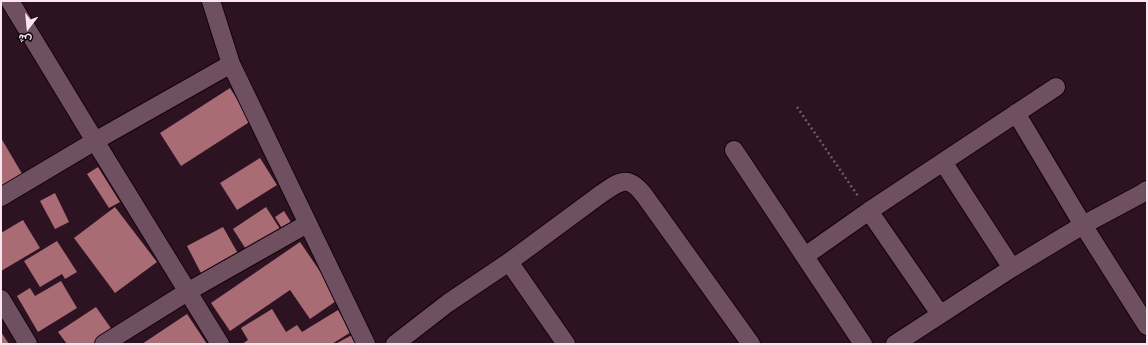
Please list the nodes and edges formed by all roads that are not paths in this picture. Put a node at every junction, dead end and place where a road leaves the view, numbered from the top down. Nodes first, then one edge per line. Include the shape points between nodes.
1 (10, 1) edge
2 (211, 1) edge
3 (231, 64) junction
4 (1056, 87) dead end
5 (1016, 114) junction
6 (95, 142) junction
7 (734, 150) dead end
8 (942, 162) junction
9 (1147, 190) edge
10 (1, 197) edge
11 (869, 211) junction
12 (307, 224) junction
13 (1083, 225) junction
14 (805, 256) junction
15 (509, 262) junction
16 (1012, 268) junction
17 (187, 292) junction
18 (1, 299) edge
19 (940, 314) junction
20 (1147, 326) edge
21 (405, 341) edge
22 (28, 344) edge
23 (104, 344) edge
24 (220, 344) edge
25 (366, 344) edge
26 (566, 344) edge
27 (751, 344) edge
28 (863, 344) edge
29 (895, 344) edge

1 - 6 street
2 - 3 street
3 - 6 street
3 - 12 street
4 - 5 street
5 - 8 street
5 - 13 street
6 - 10 street
6 - 17 street
7 - 14 street
8 - 11 street
8 - 16 street
9 - 13 street
11 - 14 street
11 - 19 street
12 - 17 street
12 - 25 street
13 - 16 street
13 - 20 street
14 - 28 street
15 - 21 street via 448,303
15 - 26 street
15 - 27 street via 614,185 630,182 644,195
16 - 19 street
17 - 23 street
17 - 24 street
18 - 22 street
19 - 29 street

